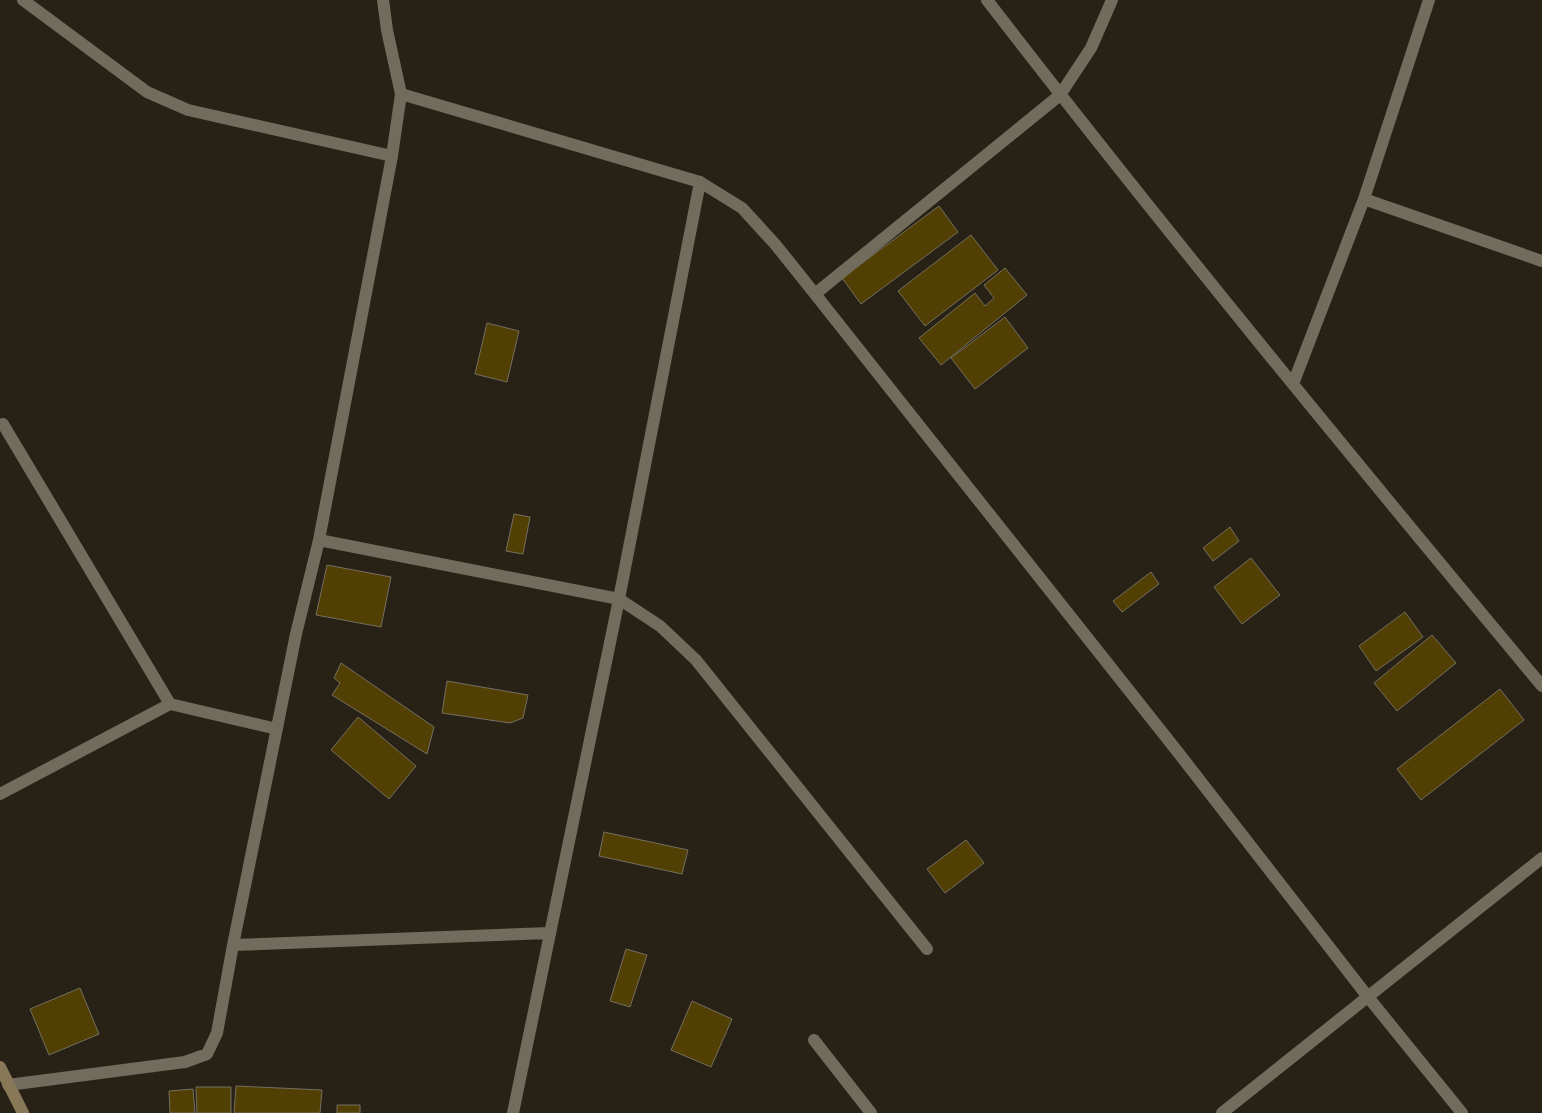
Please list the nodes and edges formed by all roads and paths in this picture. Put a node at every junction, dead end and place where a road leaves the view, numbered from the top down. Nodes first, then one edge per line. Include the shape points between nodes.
1 (23, 0) edge
2 (382, 0) edge
3 (987, 0) edge
4 (1112, 0) edge
5 (1429, 0) edge
6 (402, 94) junction
7 (1060, 95) junction
8 (392, 156) junction
9 (700, 182) junction
10 (1364, 199) junction
11 (1542, 262) edge
12 (815, 294) junction
13 (1293, 384) junction
14 (3, 424) dead end
15 (319, 540) junction
16 (619, 599) junction
17 (1542, 686) edge
18 (170, 704) junction
19 (277, 729) junction
20 (0, 794) edge
21 (1542, 858) edge
22 (550, 933) junction
23 (233, 945) junction
24 (927, 949) dead end
25 (1368, 997) junction
26 (814, 1040) dead end
27 (0, 1067) edge
28 (8, 1086) junction
29 (23, 1113) edge
30 (513, 1113) edge
31 (871, 1113) edge
32 (1222, 1113) edge
33 (1462, 1113) edge

1 - 8 street via 147,92 188,110
2 - 6 street
3 - 7 street
4 - 7 street via 1091,48
5 - 10 street
6 - 8 street
6 - 9 street
7 - 12 street
7 - 13 street
8 - 15 street
9 - 12 street via 742,208
9 - 16 street
10 - 11 street
10 - 13 street
12 - 25 street
13 - 17 street
14 - 18 street
15 - 16 street
15 - 19 street via 296,634
16 - 22 street
16 - 24 street via 660,626 696,660
18 - 19 street
18 - 20 street
19 - 23 street
21 - 25 street
22 - 23 street
22 - 30 street
23 - 28 street via 217,1033 206,1054 185,1062
25 - 32 street
25 - 33 street
26 - 31 street
27 - 28 street
28 - 29 street

